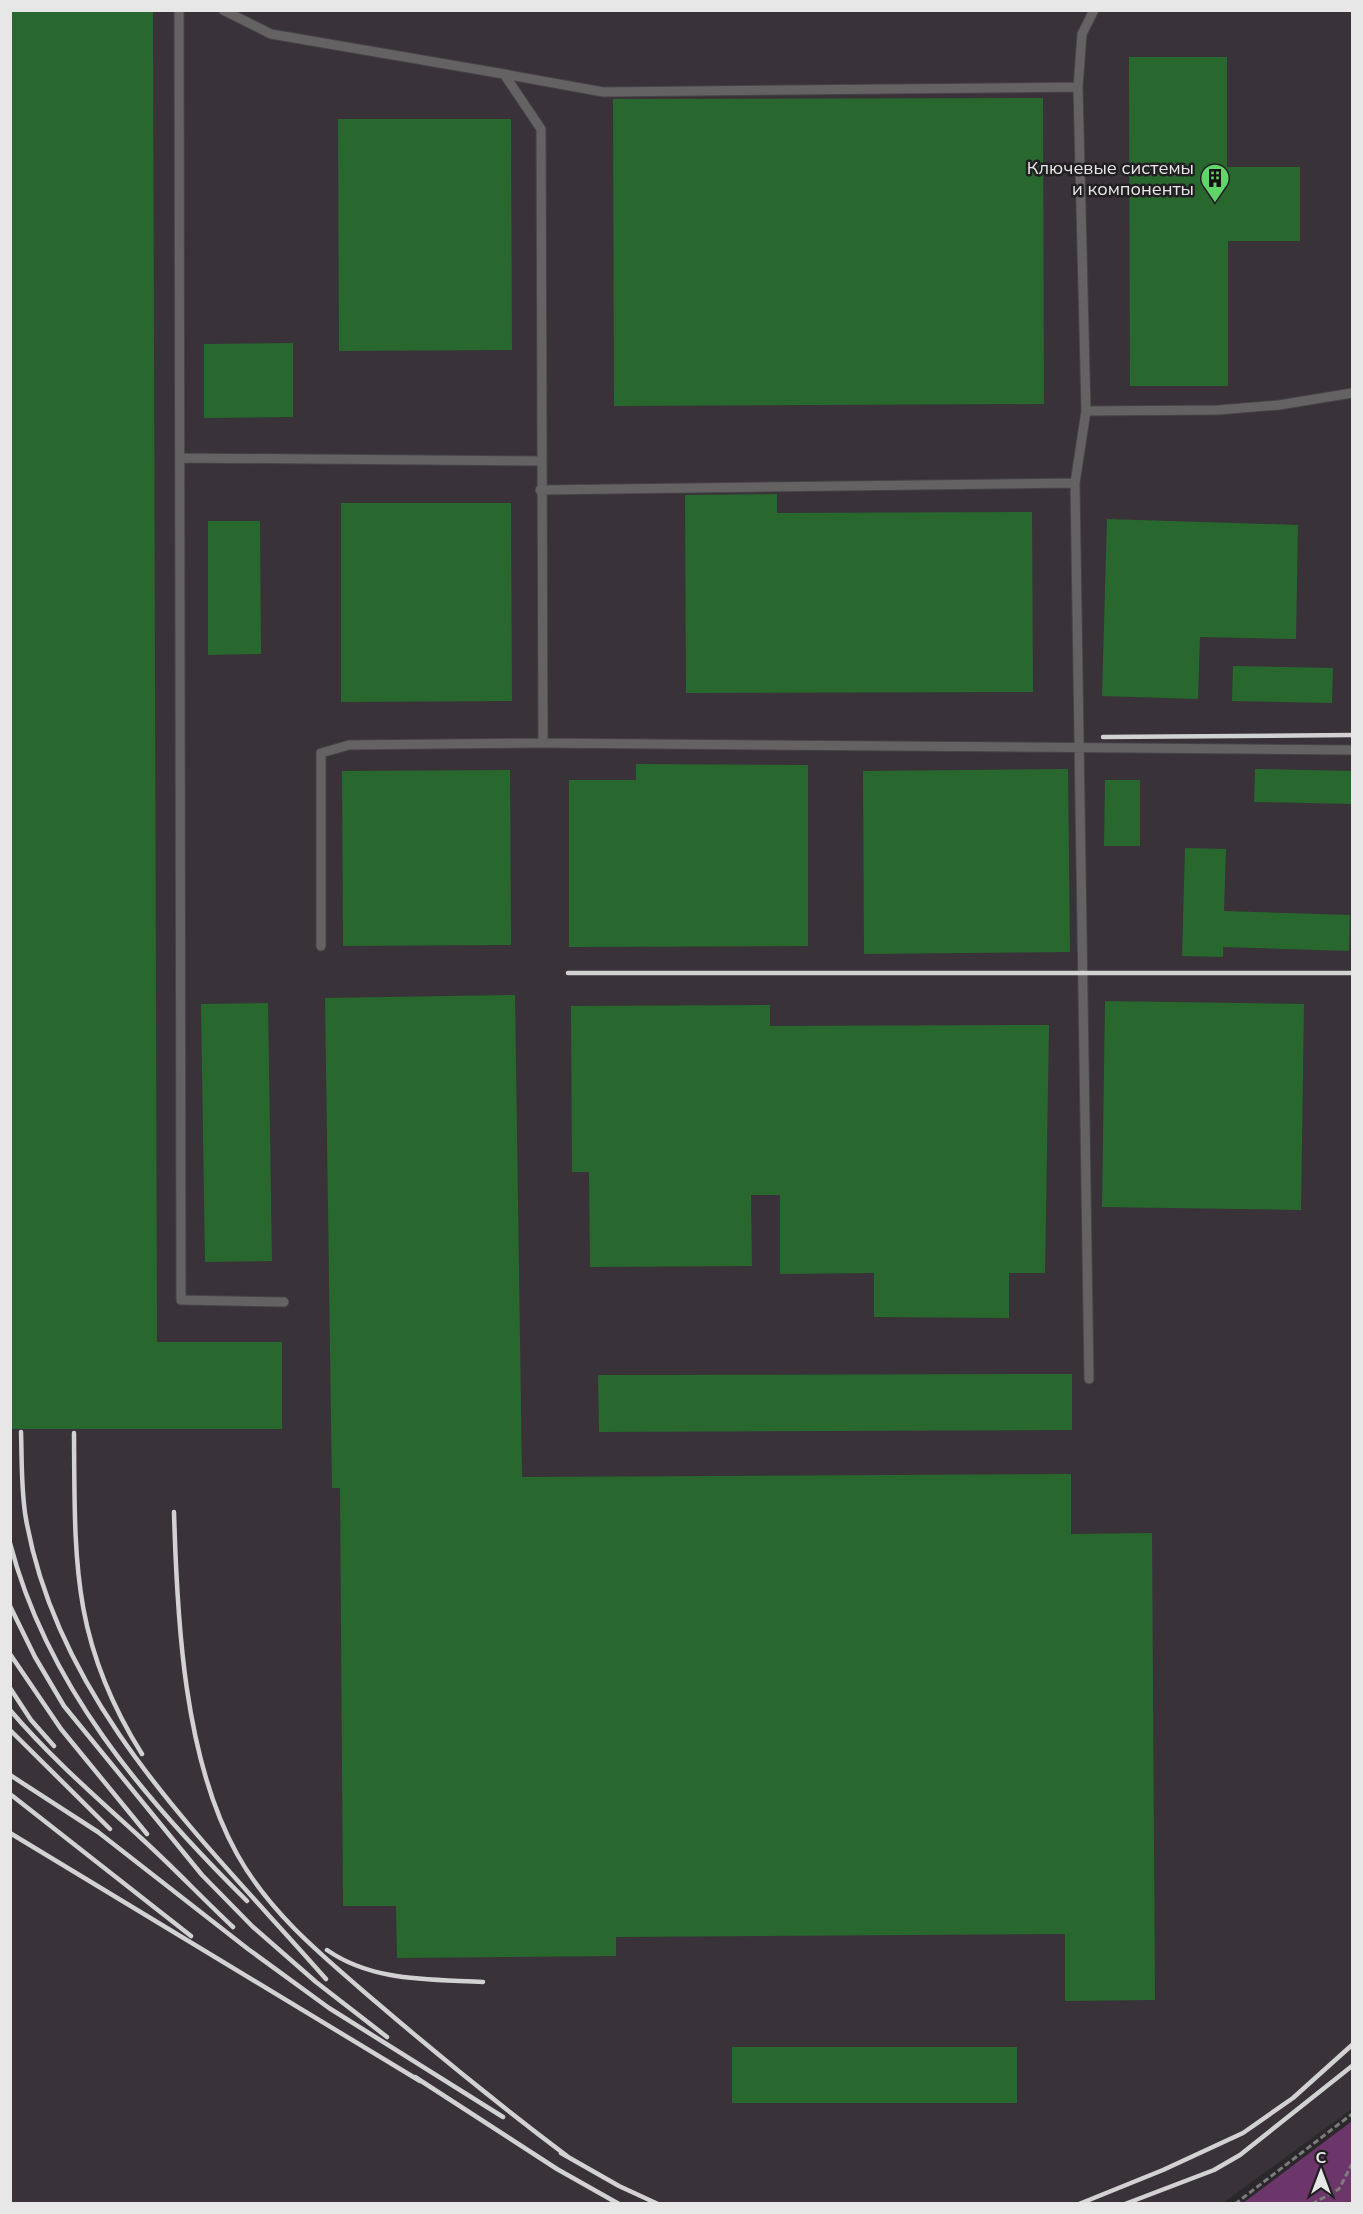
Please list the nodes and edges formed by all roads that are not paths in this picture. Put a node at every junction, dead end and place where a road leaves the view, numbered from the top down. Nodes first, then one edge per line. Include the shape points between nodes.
1 (179, 10) edge
2 (223, 10) edge
3 (1094, 10) edge
4 (504, 74) junction
5 (1078, 87) junction
6 (1353, 393) edge
7 (1086, 411) junction
8 (180, 458) junction
9 (540, 461) junction
10 (1075, 483) junction
11 (540, 490) junction
12 (543, 743) junction
13 (1080, 748) junction
14 (1353, 750) edge
15 (321, 946) dead end
16 (284, 1302) dead end
17 (1089, 1379) dead end

1 - 8 lane
2 - 4 lane via 271,34
3 - 5 lane via 1082,34
4 - 5 lane via 603,92
4 - 9 lane via 541,129
5 - 7 lane
6 - 7 lane via 1218,410
7 - 10 lane
8 - 9 lane
8 - 16 lane via 181,1300
9 - 11 lane
10 - 11 lane
10 - 13 lane
11 - 12 lane
12 - 13 lane
12 - 15 lane via 349,744 321,753
13 - 14 lane
13 - 17 lane

